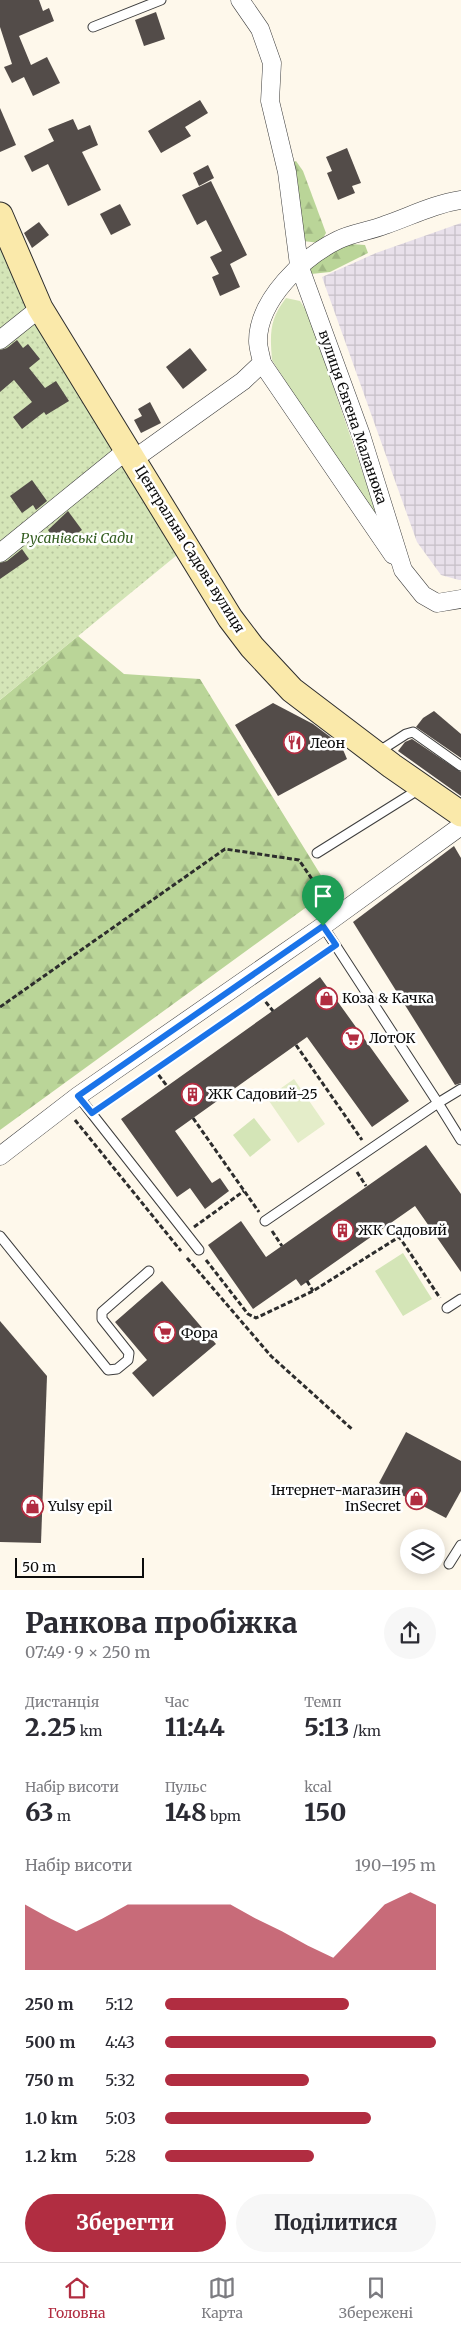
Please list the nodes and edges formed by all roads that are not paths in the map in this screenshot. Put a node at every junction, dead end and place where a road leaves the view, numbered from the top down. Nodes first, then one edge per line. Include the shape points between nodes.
1 (161, 0) edge
2 (240, 0) edge
3 (93, 27) dead end
4 (461, 200) edge
5 (0, 215) edge
6 (299, 266) junction
7 (40, 308) junction
8 (0, 340) edge
9 (262, 364) junction
10 (131, 454) junction
11 (0, 553) edge
12 (403, 570) junction
13 (461, 599) edge
14 (376, 754) junction
15 (461, 766) edge
16 (422, 787) junction
17 (461, 814) edge
18 (461, 826) edge
19 (317, 853) dead end
20 (323, 926) junction
21 (461, 1090) edge
22 (78, 1096) junction
23 (438, 1103) junction
24 (461, 1140) edge
25 (0, 1156) edge
26 (265, 1221) road end
27 (0, 1236) edge
28 (199, 1250) road end
29 (150, 1270) dead end
30 (461, 1299) edge
31 (447, 1308) road end
32 (461, 1544) edge
33 (449, 1564) dead end

1 - 3 lane
2 - 6 street, вулиця Євгена Маланюка via 260,29 272,63 270,101 286,172
4 - 6 street via 440,204 338,240
5 - 7 main road, Центральна Садова вулиця
6 - 9 street, вулиця Євгена Маланюка via 267,307 261,322 258,341
6 - 12 street, вулиця Євгена Маланюка via 361,435
7 - 8 street
7 - 10 main road, Центральна Садова вулиця
9 - 10 street via 243,381
9 - 12 street, вулиця Євгена Маланюка
10 - 11 street
10 - 14 main road, Центральна Садова вулиця via 230,618 252,647 292,690
12 - 13 street, вулиця Євгена Маланюка via 423,596 437,603
14 - 15 lane via 414,732
14 - 16 main road, Центральна Садова вулиця
16 - 17 main road, Центральна Садова вулиця
16 - 19 lane
18 - 20 street
20 - 22 street
20 - 23 lane
21 - 23 lane
22 - 25 street
22 - 28 lane
23 - 24 lane
23 - 26 lane
27 - 29 lane via 108,1370 117,1369 128,1360 129,1352 102,1319 102,1312
30 - 31 lane
32 - 33 lane

